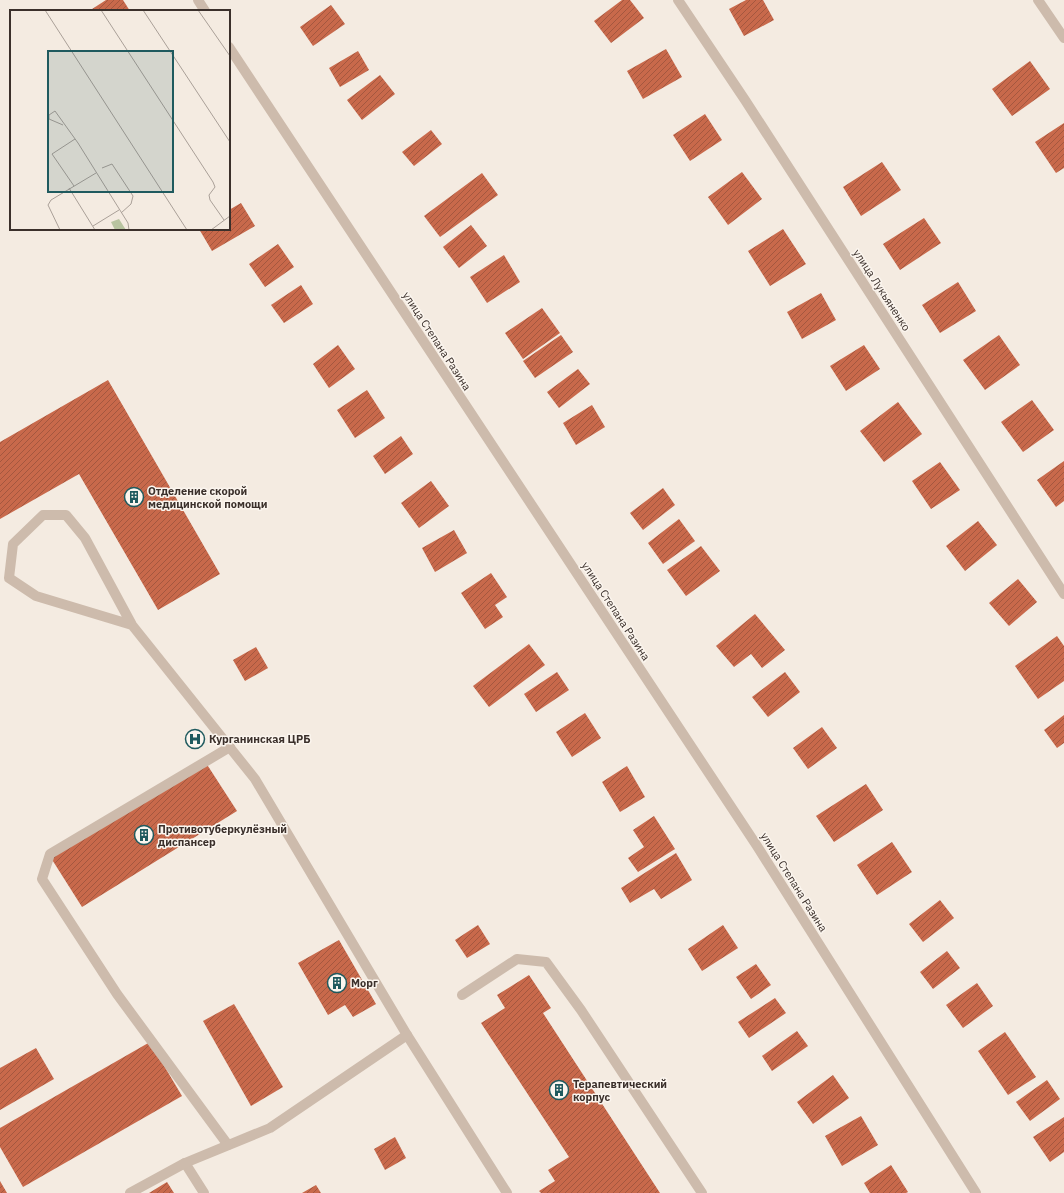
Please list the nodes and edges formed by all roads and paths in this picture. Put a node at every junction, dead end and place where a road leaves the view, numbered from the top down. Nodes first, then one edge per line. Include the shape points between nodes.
1 (198, 0) edge
2 (678, 0) edge
3 (1038, 0) edge
4 (204, 10) edge
5 (1064, 38) edge
6 (230, 50) edge
7 (1064, 594) edge
8 (132, 625) junction
9 (230, 747) junction
10 (462, 995) dead end
11 (407, 1035) junction
12 (228, 1145) junction
13 (185, 1163) junction
14 (130, 1193) edge
15 (204, 1193) edge
16 (507, 1193) edge
17 (702, 1193) edge
18 (976, 1193) edge

1 - 4 street
2 - 7 street, улица Лукьяненко
3 - 5 street
6 - 18 street, улица Степана Разина via 752,839
8 - 8 street via 36,596 9,578 13,544 43,515 66,515 85,538
8 - 9 street
9 - 11 street via 255,779
9 - 12 street via 50,854 42,879 117,994
10 - 17 street via 517,959 546,962 581,1010
11 - 12 street via 270,1128
11 - 16 street
12 - 13 street
13 - 14 street
13 - 15 street

